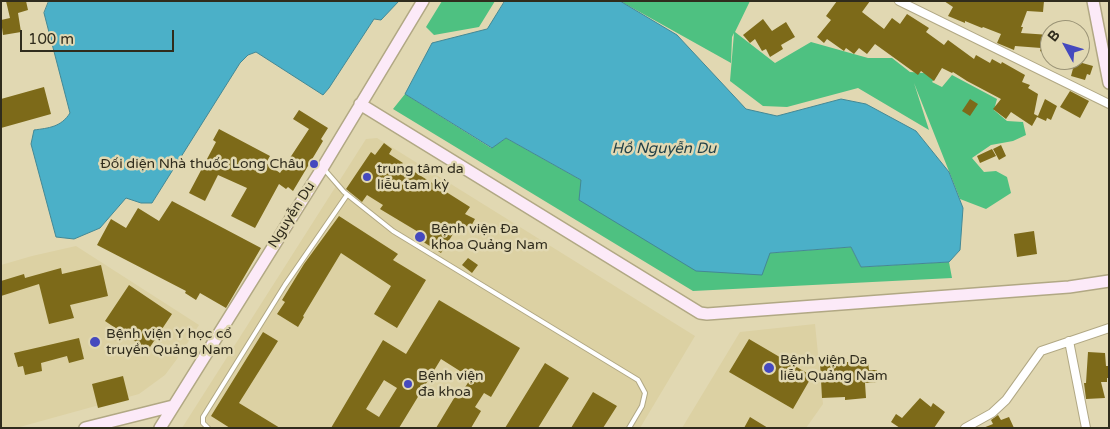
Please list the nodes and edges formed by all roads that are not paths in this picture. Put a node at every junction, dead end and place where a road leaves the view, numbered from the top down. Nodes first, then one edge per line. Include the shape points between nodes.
1 (423, 1) edge
2 (899, 1) edge
3 (1093, 1) edge
4 (1109, 83) edge
5 (360, 104) junction
6 (1109, 104) edge
7 (323, 167) junction
8 (347, 195) junction
9 (1109, 281) edge
10 (1109, 328) edge
11 (1069, 341) junction
12 (173, 406) junction
13 (85, 428) edge
14 (160, 428) edge
15 (208, 428) edge
16 (629, 428) edge
17 (965, 428) edge
18 (1086, 428) edge

1 - 5 street, Nguyễn Du
2 - 6 street
3 - 4 street
5 - 7 street, Nguyễn Du
5 - 9 street via 700,313
7 - 8 lane
7 - 12 street, Nguyễn Du
8 - 15 lane via 285,285 203,417
8 - 16 lane via 393,231 638,380 645,393 642,406
10 - 11 street
11 - 17 street via 1041,351 1006,400 992,413
11 - 18 street
12 - 13 street
12 - 14 street, Nguyễn Du

